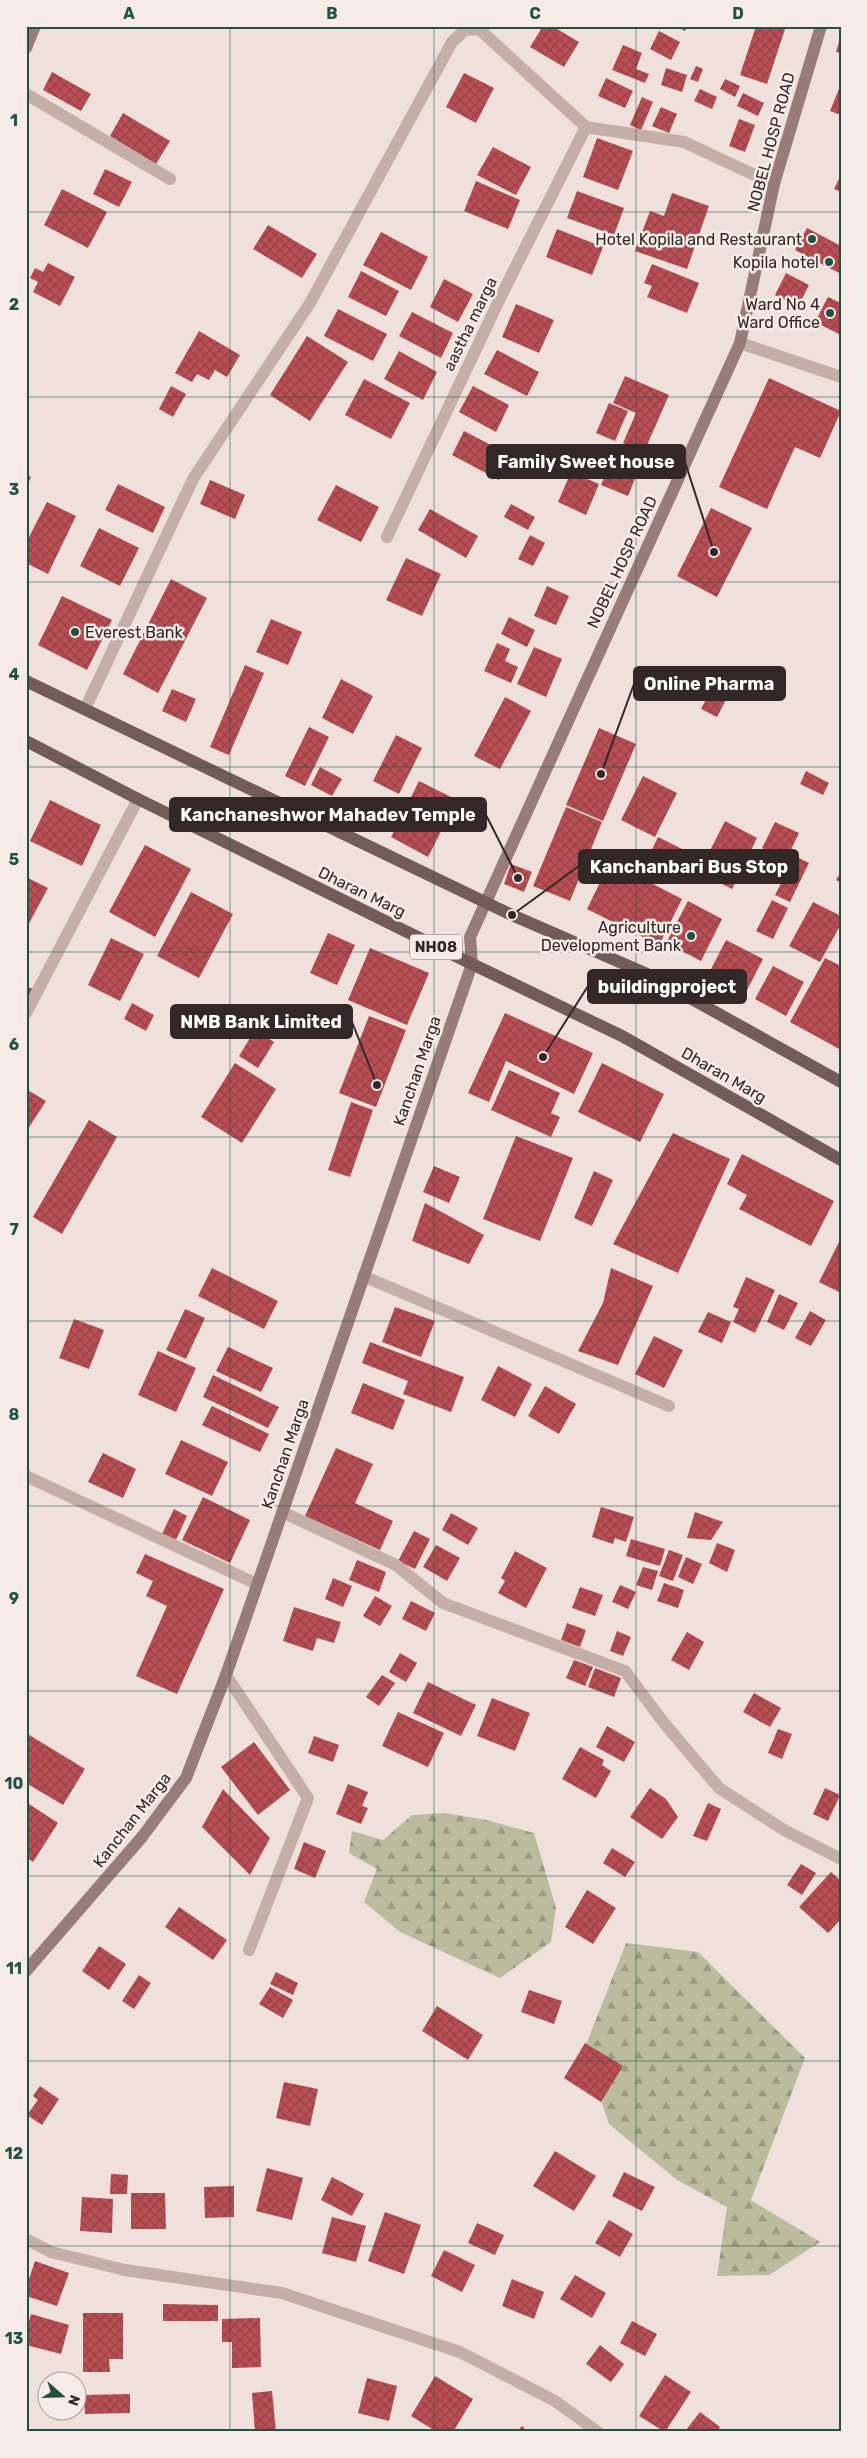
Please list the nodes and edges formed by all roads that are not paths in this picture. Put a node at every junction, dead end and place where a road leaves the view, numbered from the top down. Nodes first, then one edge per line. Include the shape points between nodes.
1 (35, 26) edge
2 (821, 26) edge
3 (26, 48) edge
4 (26, 94) edge
5 (586, 127) junction
6 (170, 179) dead end
7 (774, 184) junction
8 (740, 343) junction
9 (841, 377) edge
10 (387, 537) dead end
11 (26, 681) edge
12 (85, 710) junction
13 (26, 741) edge
14 (138, 799) junction
15 (484, 901) junction
16 (472, 964) junction
17 (26, 1013) edge
18 (841, 1082) edge
19 (841, 1160) edge
20 (363, 1276) junction
21 (669, 1406) dead end
22 (26, 1476) edge
23 (282, 1512) junction
24 (257, 1584) junction
25 (226, 1676) junction
26 (841, 1859) edge
27 (249, 1950) dead end
28 (26, 1971) edge
29 (26, 2239) edge
30 (598, 2432) edge

1 - 3 main road
2 - 7 main road, NOBEL HOSP ROAD
4 - 6 street
5 - 7 street via 684,142
5 - 10 street, aastha marga via 504,290
5 - 12 street via 479,29 465,30 452,42 310,303 193,479
7 - 8 main road, NOBEL HOSP ROAD
8 - 9 street
8 - 15 main road, NOBEL HOSP ROAD
11 - 12 main road
12 - 15 main road
13 - 14 main road, Dharan Marg / NH08
14 - 16 main road, Dharan Marg / NH08
14 - 17 street
15 - 16 main road, Kanchan Marga via 470,937
15 - 18 main road via 647,974
16 - 19 main road, Dharan Marg / NH08 via 622,1036
16 - 20 main road, Kanchan Marga
20 - 21 street
20 - 23 main road, Kanchan Marga
22 - 24 street
23 - 24 main road, Kanchan Marga
23 - 26 street via 396,1565 443,1602 625,1671 719,1788 784,1830
24 - 25 main road, Kanchan Marga
25 - 27 street via 308,1798
25 - 28 main road, Kanchan Marga via 186,1778 142,1837
29 - 30 street via 51,2252 125,2270 282,2293 460,2352 554,2401

